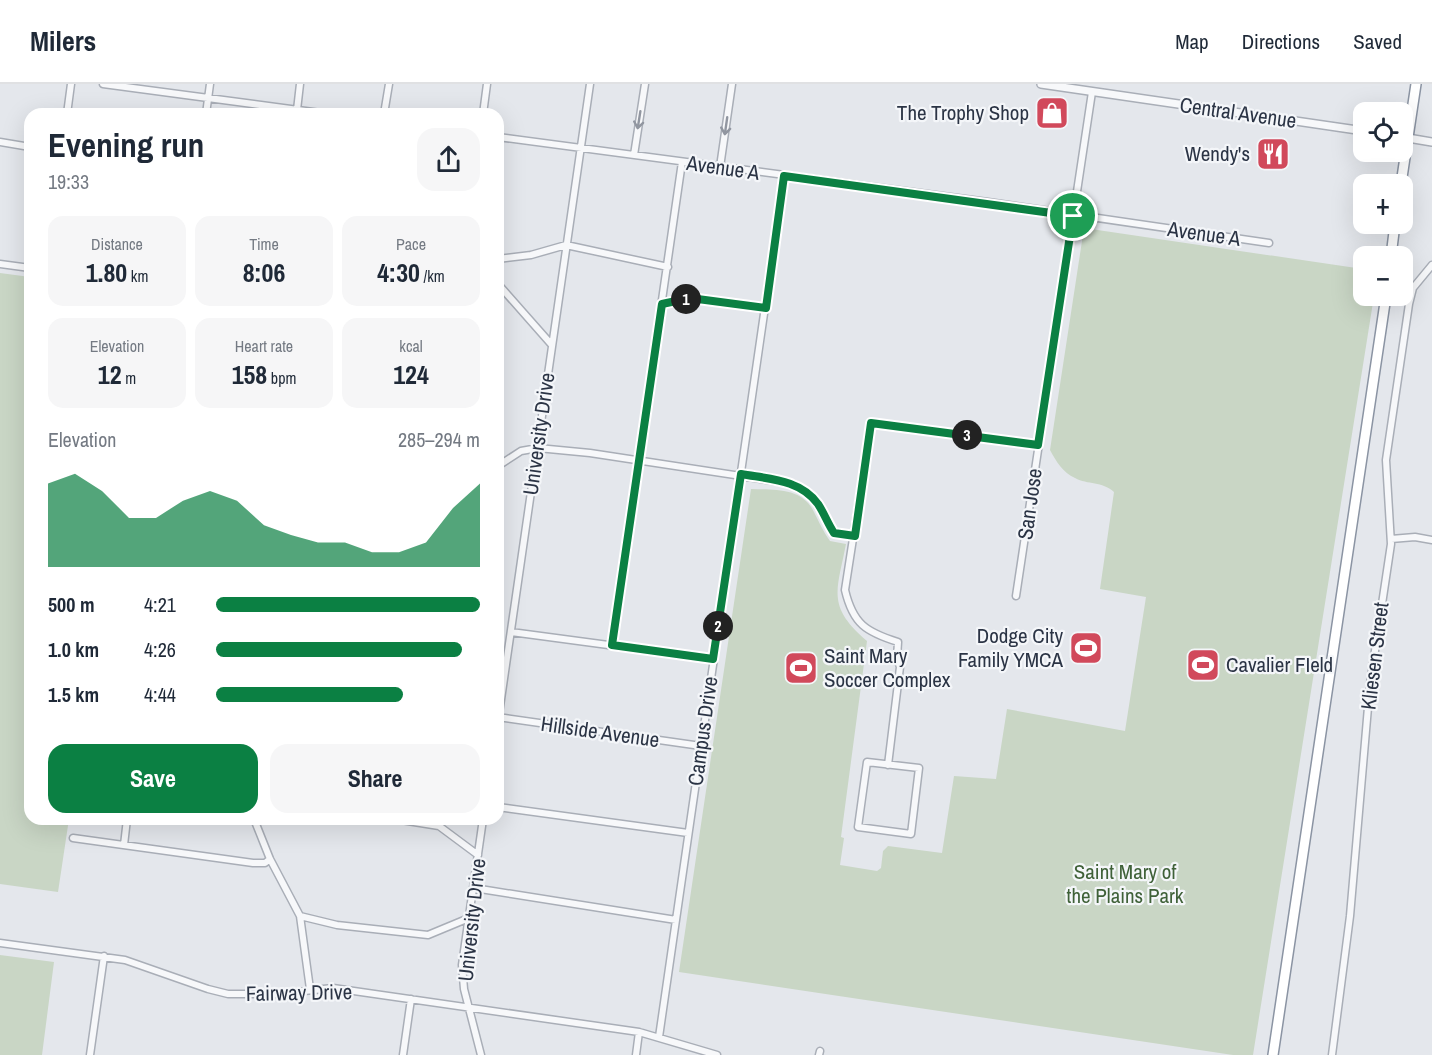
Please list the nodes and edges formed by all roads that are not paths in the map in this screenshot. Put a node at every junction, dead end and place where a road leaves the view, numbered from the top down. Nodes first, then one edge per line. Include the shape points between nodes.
1 (70, 84) edge
2 (103, 84) edge
3 (210, 84) edge
4 (300, 84) edge
5 (388, 84) edge
6 (488, 84) edge
7 (590, 84) edge
8 (645, 84) edge
9 (732, 84) edge
10 (1041, 84) edge
11 (1416, 84) edge
12 (1092, 92) junction
13 (208, 98) junction
14 (1412, 102) edge
15 (68, 108) edge
16 (207, 108) edge
17 (282, 108) edge
18 (297, 108) edge
19 (385, 108) edge
20 (484, 108) edge
21 (1353, 129) edge
22 (504, 138) edge
23 (1413, 138) edge
24 (0, 142) edge
25 (1432, 142) edge
26 (24, 146) edge
27 (580, 148) junction
28 (634, 155) junction
29 (682, 162) junction
30 (720, 167) junction
31 (784, 176) junction
32 (1073, 216) junction
33 (1269, 243) dead end
34 (566, 245) junction
35 (504, 258) edge
36 (0, 264) edge
37 (1432, 265) edge
38 (24, 267) edge
39 (668, 267) junction
40 (504, 291) edge
41 (662, 304) junction
42 (1385, 306) edge
43 (766, 308) junction
44 (551, 344) junction
45 (1038, 445) junction
46 (538, 448) junction
47 (640, 461) junction
48 (504, 462) edge
49 (741, 474) junction
50 (855, 536) junction
51 (1391, 540) junction
52 (1432, 540) edge
53 (1016, 596) dead end
54 (511, 632) junction
55 (612, 645) junction
56 (713, 659) junction
57 (504, 679) edge
58 (504, 720) edge
59 (700, 746) junction
60 (888, 765) junction
61 (504, 808) edge
62 (126, 825) edge
63 (256, 825) edge
64 (433, 825) edge
65 (482, 825) edge
66 (688, 833) junction
67 (74, 838) dead end
68 (124, 845) junction
69 (478, 855) junction
70 (270, 859) junction
71 (474, 888) junction
72 (300, 916) junction
73 (469, 918) junction
74 (675, 920) junction
75 (0, 943) edge
76 (104, 956) junction
77 (310, 989) junction
78 (411, 999) junction
79 (469, 1009) junction
80 (639, 1032) junction
81 (659, 1037) junction
82 (90, 1055) edge
83 (403, 1055) edge
84 (481, 1055) edge
85 (636, 1055) edge
86 (717, 1055) edge
87 (1273, 1055) edge
88 (1332, 1055) edge

1 - 15 street
2 - 13 street
3 - 13 street
4 - 18 street
5 - 19 street
6 - 20 street
7 - 27 street, University Drive
8 -> 28 street
9 -> 30 street
10 - 12 street, Central Avenue
11 - 14 highway
12 - 21 street, Central Avenue
12 - 32 street, San Jose
13 - 16 street
13 - 17 street
22 - 27 street, Avenue A
23 - 25 street
24 - 26 street
27 - 28 street, Avenue A
27 - 34 street, University Drive
28 - 29 street, Avenue A
29 - 30 street, Avenue A
29 - 39 street
30 - 31 street, Avenue A
31 - 32 street, Avenue A
31 - 43 street, Campus Drive
32 - 33 street, Avenue A
32 - 45 street, San Jose
34 - 35 street
34 - 39 street
34 - 44 street, University Drive
36 - 38 street
37 - 51 street, Kliesen Street via 1413,288 1400,363 1385,477
39 - 41 street
40 - 44 street
41 - 43 street via 690,298
41 - 47 street
42 - 87 highway
43 - 49 street, Campus Drive
44 - 46 street, University Drive
45 - 50 street via 871,423
45 - 53 street, San Jose
46 - 47 street
46 - 48 street via 521,450
46 - 54 street, University Drive
47 - 49 street
47 - 55 street
49 - 50 street via 794,484 807,491 834,533
49 - 56 street, Campus Drive
50 - 60 street via 845,590 850,609 859,623 877,636 898,642 900,667
51 - 52 street
51 - 88 street, Kliesen Street via 1370,684 1347,947
54 - 55 street
54 - 57 street, University Drive
55 - 56 street
56 - 59 street, Campus Drive
58 - 59 street, Hillside Avenue
59 - 66 street, Campus Drive
60 - 60 street via 919,768 911,834 858,827 867,762
61 - 66 street
62 - 68 street
63 - 70 street
64 - 69 street
65 - 69 street, University Drive
66 - 74 street, Campus Drive
67 - 68 street
68 - 70 street via 253,863
69 - 71 street, University Drive
70 - 72 street
71 - 73 street, University Drive
71 - 74 street
72 - 73 street via 337,925 429,935
72 - 77 street
73 - 79 street, University Drive via 462,965
74 - 81 street, Campus Drive
75 - 76 street, Fairway Drive
76 - 77 street, Fairway Drive via 228,994
76 - 82 street
77 - 78 street, Fairway Drive via 333,988
78 - 79 street, Fairway Drive
78 - 83 street
79 - 80 street, Fairway Drive
79 - 84 street, University Drive
80 - 81 street, Fairway Drive
80 - 85 street
81 - 86 street, Fairway Drive

